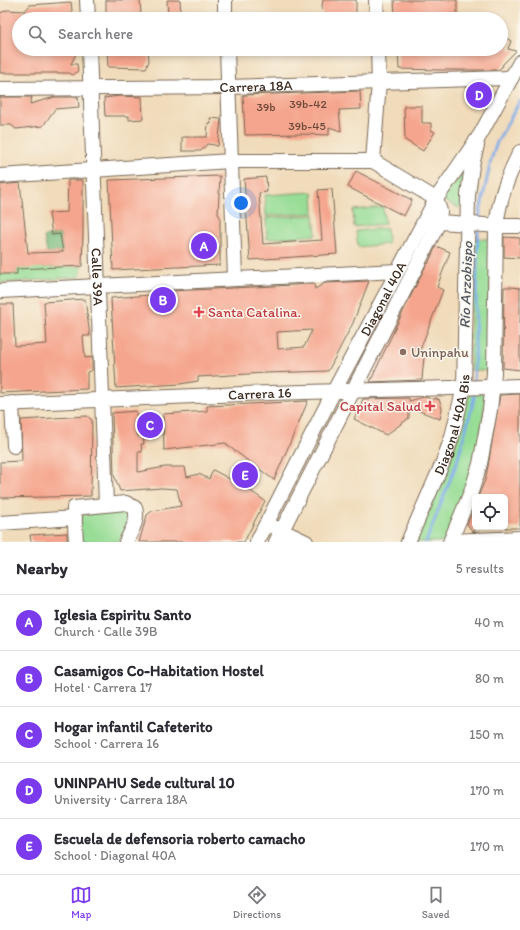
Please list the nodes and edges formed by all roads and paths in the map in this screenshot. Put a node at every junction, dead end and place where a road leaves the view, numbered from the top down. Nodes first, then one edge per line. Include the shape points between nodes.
1 (87, 0) edge
2 (225, 0) edge
3 (376, 0) edge
4 (88, 12) edge
5 (225, 12) edge
6 (377, 12) edge
7 (89, 56) edge
8 (226, 56) edge
9 (378, 56) edge
10 (520, 62) edge
11 (512, 77) junction
12 (379, 82) junction
13 (228, 87) junction
14 (90, 88) junction
15 (0, 89) edge
16 (480, 134) junction
17 (519, 155) edge
18 (231, 161) junction
19 (373, 161) junction
20 (93, 170) junction
21 (0, 176) edge
22 (436, 199) junction
23 (439, 222) junction
24 (468, 225) junction
25 (493, 226) junction
26 (520, 226) edge
27 (397, 271) junction
28 (235, 278) junction
29 (97, 286) junction
30 (0, 291) edge
31 (491, 386) junction
32 (520, 386) edge
33 (466, 387) junction
34 (354, 390) junction
35 (334, 391) junction
36 (102, 400) junction
37 (6, 404) edge
38 (14, 446) dead end
39 (106, 504) junction
40 (75, 518) junction
41 (0, 523) edge
42 (266, 524) junction
43 (278, 537) edge
44 (520, 538) edge
45 (451, 541) edge
46 (76, 542) edge
47 (126, 542) edge
48 (257, 542) edge
49 (306, 542) edge
50 (408, 542) edge

1 - 4 street
2 - 5 street
3 - 6 street
7 - 14 street, Calle 39A
8 - 13 street
9 - 12 street
10 - 11 street, Diagonal 40A
11 - 12 street, Carrera 18A
11 - 16 street, Diagonal 40A
12 - 13 street, Carrera 18A
12 - 19 street
13 - 14 street, Carrera 18A
13 - 18 street
14 - 15 street, Carrera 18A
14 - 20 street, Calle 39A
16 - 22 street, Diagonal 40A
16 - 24 street, Diagonal 40A Bis via 469,178
17 - 25 street via 504,186
18 - 19 street
18 - 20 street
18 - 28 street
19 - 22 street
20 - 21 street
20 - 29 street, Calle 39A
22 - 23 street via 440,211
22 - 27 street, Diagonal 40A
23 - 24 street
23 - 34 street, Diagonal 40A
24 - 25 street
24 - 33 street, Diagonal 40A Bis
25 - 26 street
25 - 31 street
27 - 28 street
27 - 35 street, Diagonal 40A
28 - 29 street
29 - 30 street
29 - 36 street, Calle 39A
31 - 32 street, Carrera 16
31 - 33 street, Carrera 16
31 - 45 street via 480,464
33 - 34 street, Carrera 16
33 - 50 street, Diagonal 40A Bis via 444,462
34 - 35 street, Carrera 16
34 - 43 street, Diagonal 40A
35 - 36 street, Carrera 16
35 - 42 street, Diagonal 40A
36 - 37 street, Carrera 16
36 - 39 street, Calle 39A
37 - 38 street
39 - 40 street via 74,508
39 - 47 street via 126,503 135,508 135,521
40 - 41 street
40 - 46 street
42 - 43 street
42 - 48 street, Diagonal 40A
43 - 49 street
44 - 45 street

